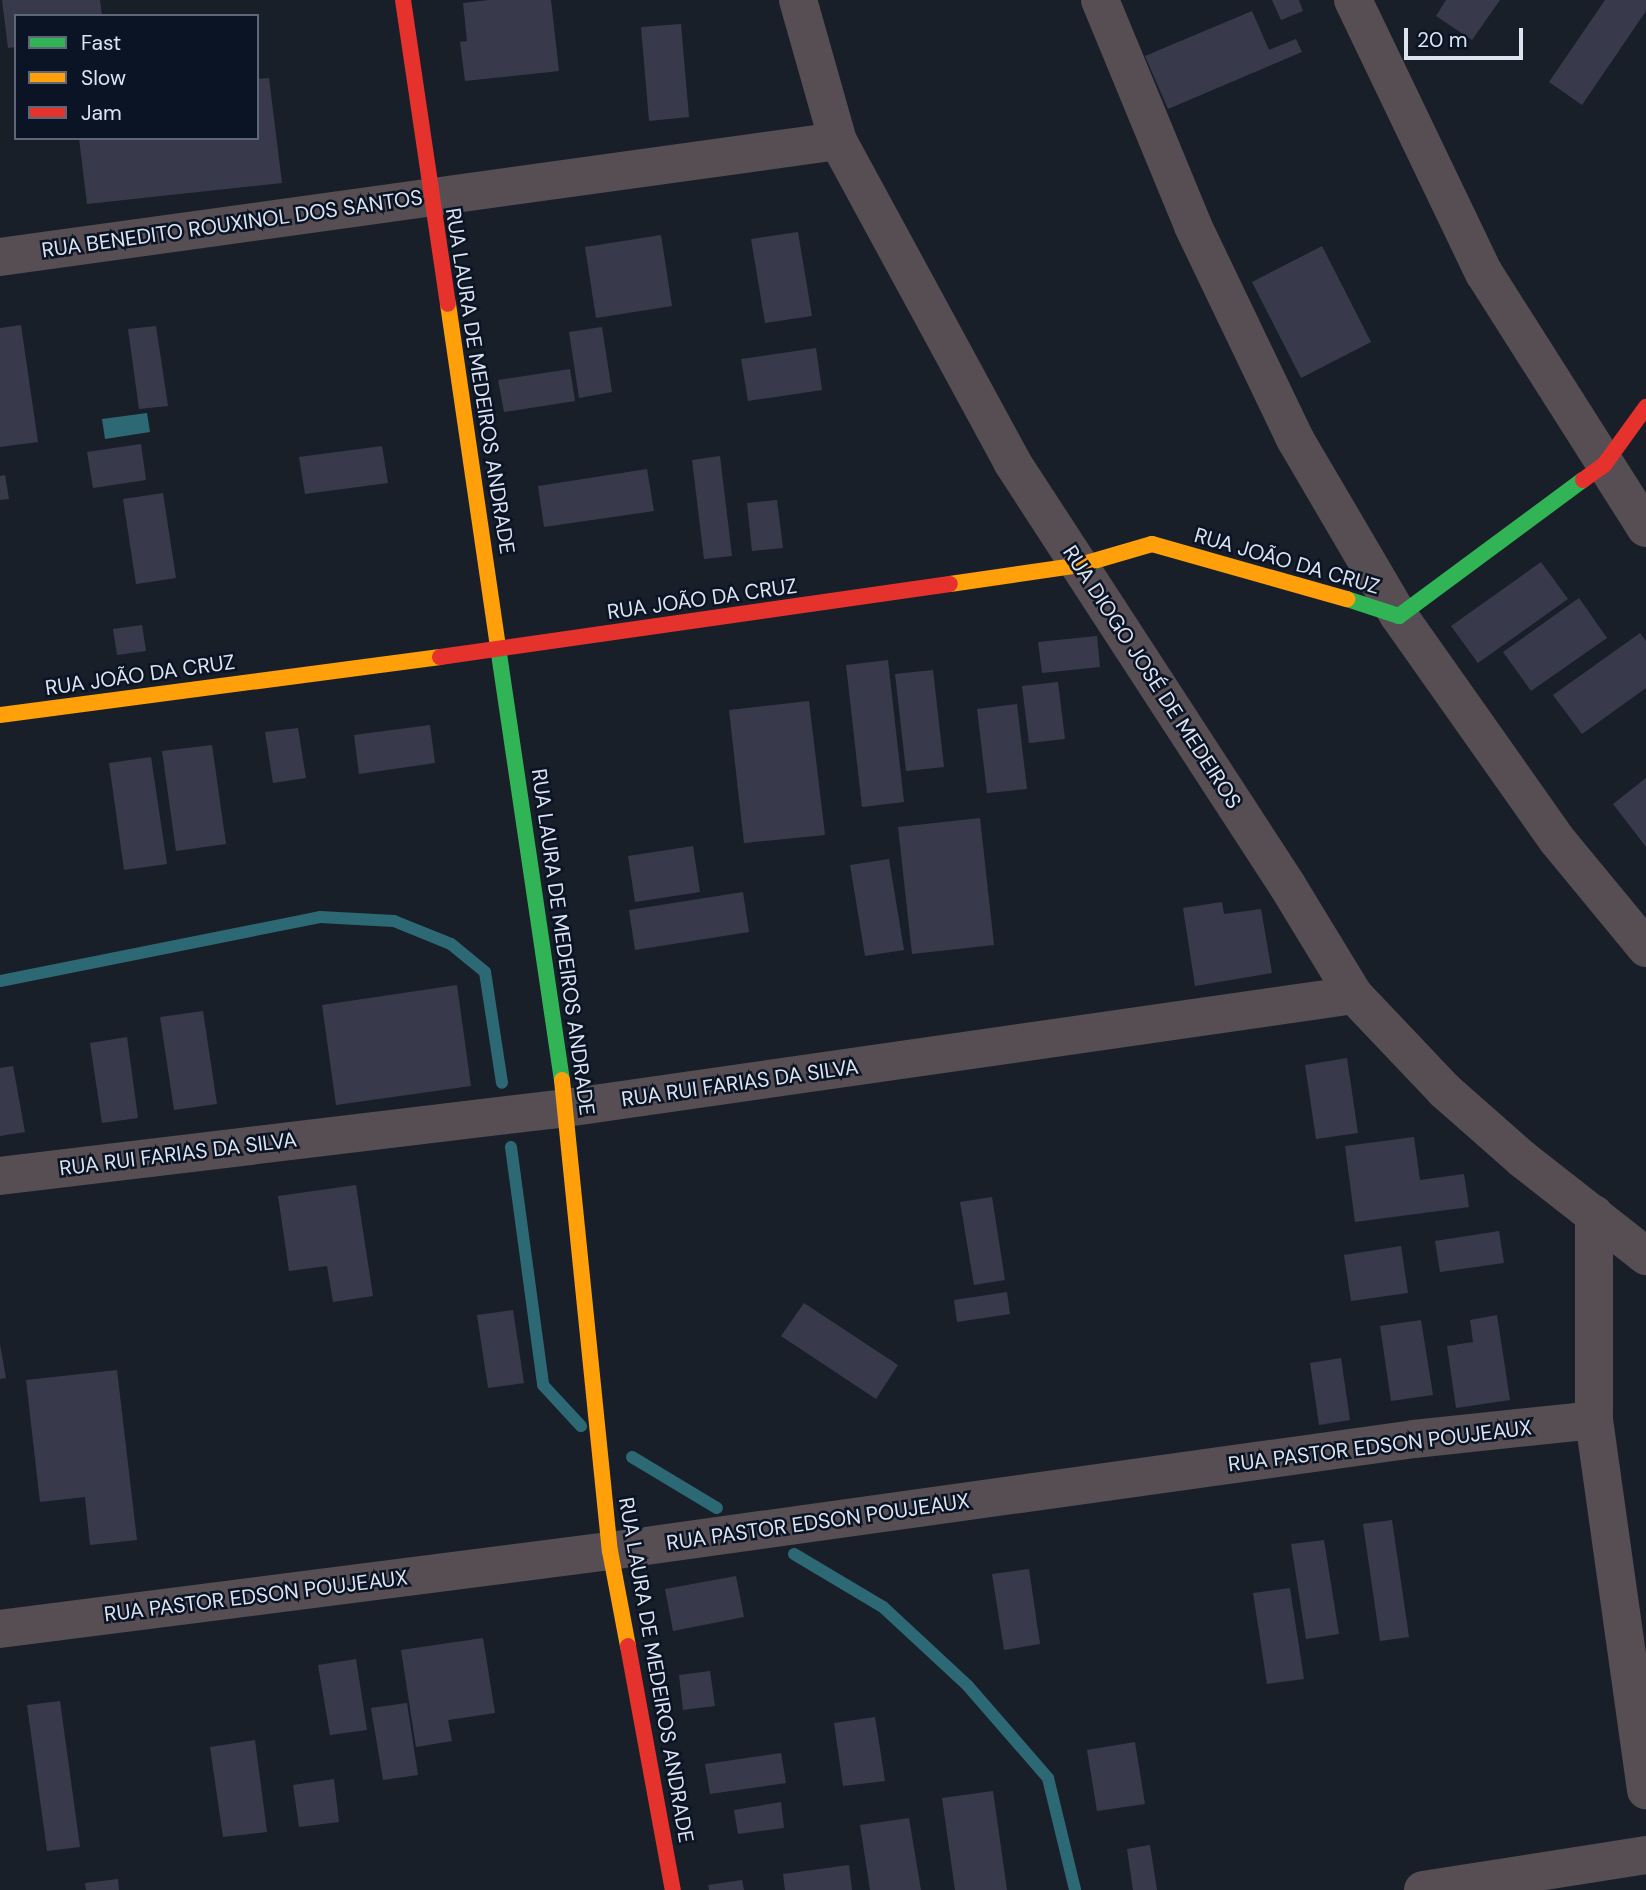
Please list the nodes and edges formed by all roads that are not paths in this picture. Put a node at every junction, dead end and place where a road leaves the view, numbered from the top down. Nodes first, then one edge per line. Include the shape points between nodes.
1 (403, 0) edge
2 (798, 0) edge
3 (1100, 0) edge
4 (1353, 0) edge
5 (838, 141) junction
6 (430, 195) junction
7 (0, 257) edge
8 (1644, 416) edge
9 (1604, 465) junction
10 (1646, 528) edge
11 (1080, 565) junction
12 (1399, 616) junction
13 (500, 649) junction
14 (0, 715) edge
15 (1646, 948) edge
16 (1354, 995) junction
17 (566, 1108) junction
18 (0, 1176) edge
19 (1594, 1214) junction
20 (1646, 1256) edge
21 (1594, 1420) junction
22 (610, 1551) junction
23 (0, 1629) edge
24 (1646, 1790) edge
25 (1646, 1855) edge
26 (673, 1890) edge
27 (1423, 1890) edge

1 - 6 street, RUA LAURA DE MEDEIROS ANDRADE
2 - 5 street, RUA DIOGO JOSÉ DE MEDEIROS
3 - 12 street via 1193,226 1295,439
4 - 9 street via 1484,273
5 - 6 street, RUA BENEDITO ROUXINOL DOS SANTOS
5 - 11 street, RUA DIOGO JOSÉ DE MEDEIROS via 1012,462
6 - 7 street, RUA BENEDITO ROUXINOL DOS SANTOS
6 - 13 street, RUA LAURA DE MEDEIROS ANDRADE
8 - 9 street
9 - 10 street
9 - 12 street
11 - 12 street, RUA JOÃO DA CRUZ via 1152,544
11 - 13 street, RUA JOÃO DA CRUZ
11 - 16 street, RUA DIOGO JOSÉ DE MEDEIROS
12 - 15 street via 1557,840
13 - 14 street, RUA JOÃO DA CRUZ
13 - 17 street, RUA LAURA DE MEDEIROS ANDRADE
16 - 17 street, RUA RUI FARIAS DA SILVA
16 - 19 street, RUA DIOGO JOSÉ DE MEDEIROS via 1444,1090
17 - 18 street, RUA RUI FARIAS DA SILVA
17 - 22 street, RUA LAURA DE MEDEIROS ANDRADE
19 - 20 street, RUA DIOGO JOSÉ DE MEDEIROS
19 - 21 street
21 - 22 street, RUA PASTOR EDSON POUJEAUX via 1414,1439
21 - 24 street
22 - 23 street, RUA PASTOR EDSON POUJEAUX
22 - 26 street, RUA LAURA DE MEDEIROS ANDRADE
25 - 27 street

